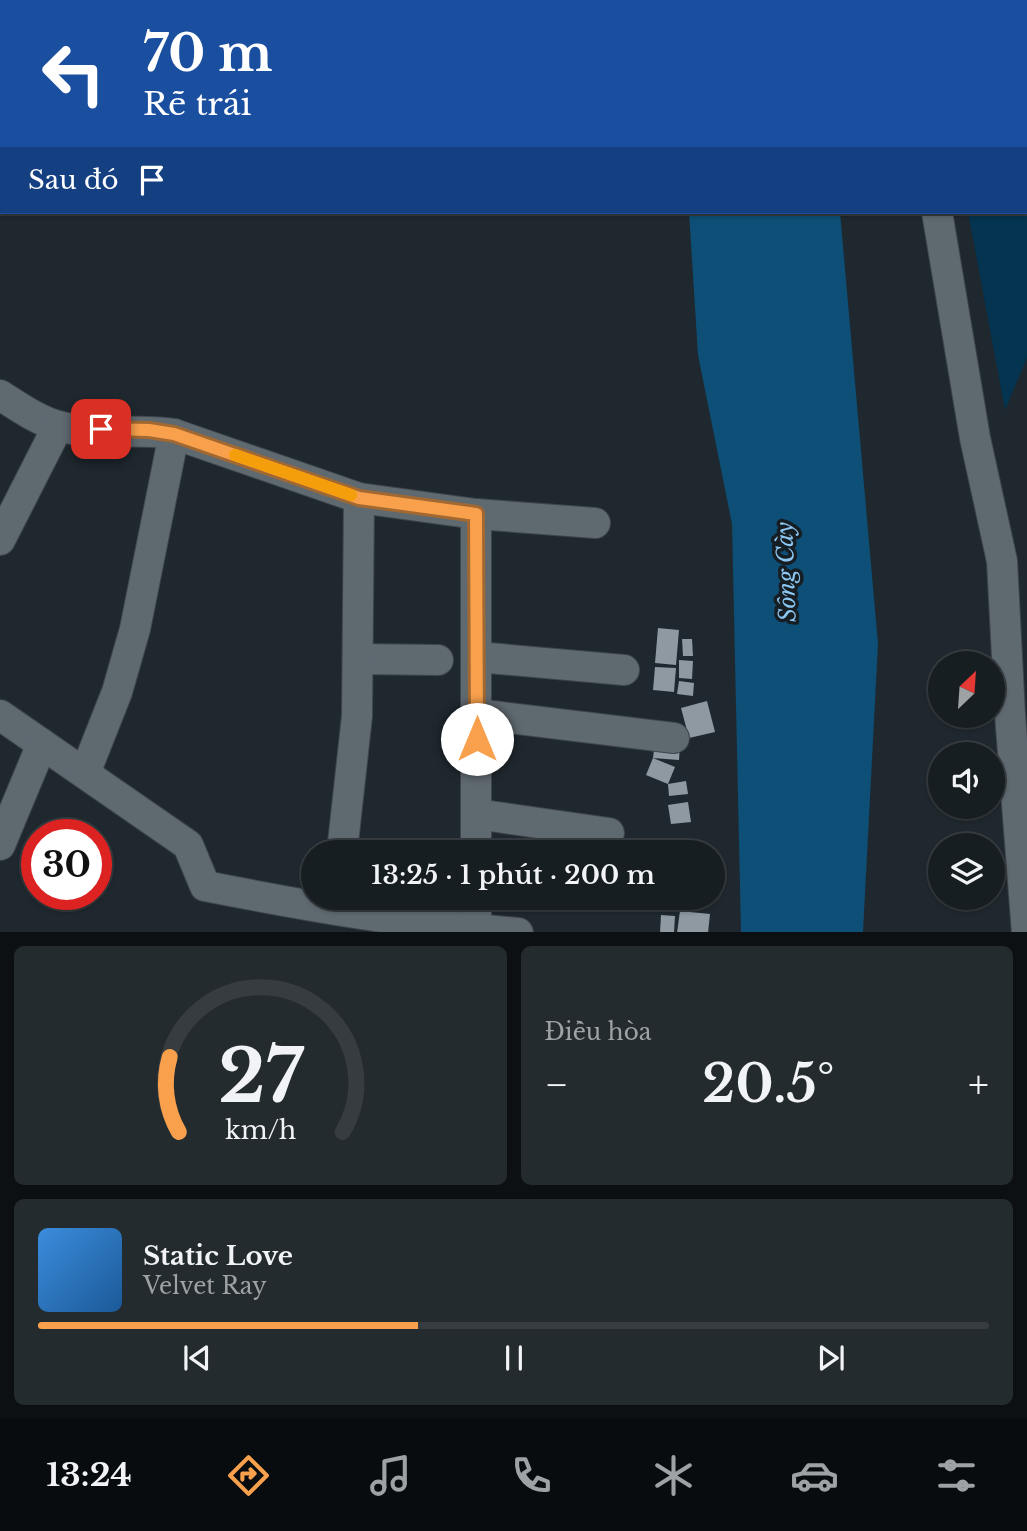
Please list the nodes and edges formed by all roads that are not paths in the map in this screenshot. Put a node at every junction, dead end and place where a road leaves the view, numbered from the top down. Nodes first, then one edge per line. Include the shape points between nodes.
1 (937, 214) edge
2 (0, 395) edge
3 (58, 426) junction
4 (174, 434) junction
5 (359, 498) junction
6 (476, 514) junction
7 (595, 523) dead end
8 (0, 540) edge
9 (1015, 556) edge
10 (477, 657) junction
11 (358, 659) junction
12 (438, 660) dead end
13 (624, 670) dead end
14 (477, 714) junction
15 (0, 715) edge
16 (674, 738) dead end
17 (42, 744) junction
18 (85, 773) junction
19 (476, 814) junction
20 (609, 833) dead end
21 (343, 840) edge
22 (476, 840) edge
23 (0, 845) edge
24 (301, 900) edge
25 (361, 910) edge
26 (469, 910) edge
27 (458, 930) edge
28 (498, 932) edge
29 (1027, 932) edge

1 - 9 street via 975,438
2 - 3 street
3 - 4 street
3 - 8 street
4 - 5 street
4 - 18 street via 135,629 117,692
5 - 6 street
5 - 11 street
6 - 7 street
6 - 10 street
9 - 29 street via 1010,715
10 - 13 street
10 - 14 street
11 - 12 street
11 - 21 street via 357,716
14 - 16 street
14 - 19 street
15 - 17 street
17 - 18 street
17 - 23 street
18 - 24 street via 188,845 205,886
19 - 20 street
19 - 22 street
25 - 27 street
26 - 27 street
27 - 28 street

